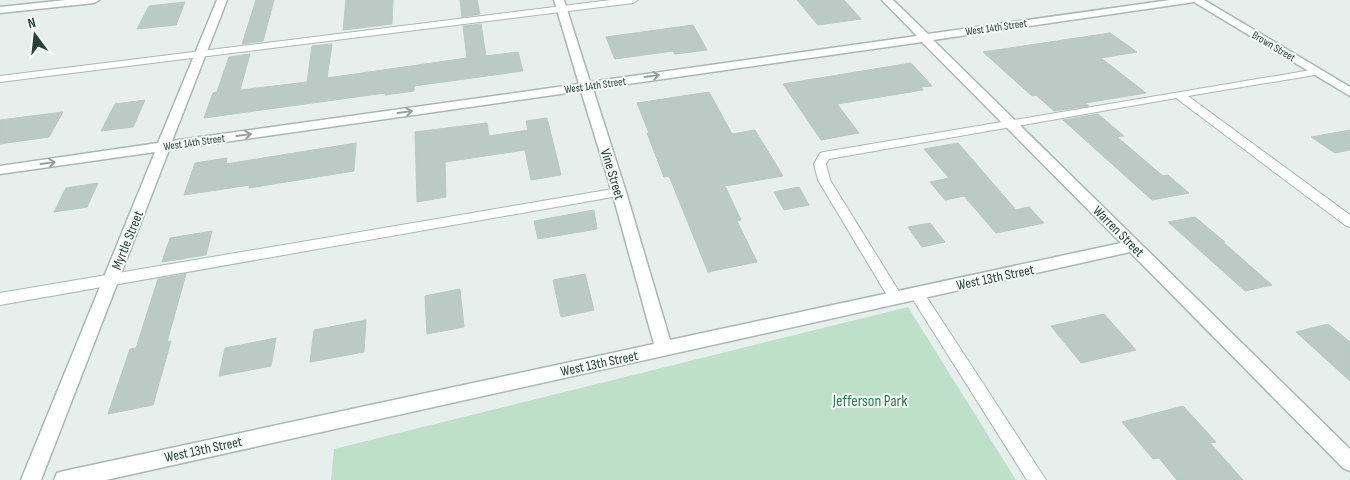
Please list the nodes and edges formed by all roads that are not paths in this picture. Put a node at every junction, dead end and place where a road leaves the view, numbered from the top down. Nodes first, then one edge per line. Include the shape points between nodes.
1 (94, 0) edge
2 (222, 0) edge
3 (633, 0) edge
4 (887, 0) edge
5 (1191, 0) edge
6 (1198, 0) edge
7 (604, 2) edge
8 (560, 4) edge
9 (0, 10) edge
10 (924, 37) junction
11 (201, 54) junction
12 (1317, 72) junction
13 (0, 79) edge
14 (586, 86) junction
15 (1350, 92) edge
16 (1179, 95) junction
17 (1012, 124) junction
18 (164, 147) junction
19 (0, 170) edge
20 (619, 192) junction
21 (1350, 222) edge
22 (1134, 246) junction
23 (111, 280) junction
24 (917, 294) junction
25 (896, 298) junction
26 (0, 299) edge
27 (664, 349) junction
28 (1350, 462) edge
29 (31, 480) edge
30 (64, 480) edge
31 (1037, 480) edge

1 - 9 street
2 - 11 street, Myrtle Street
3 - 7 lane
4 - 10 street, Warren Street
5 - 10 street, West 14th Street
6 - 12 street, Brown Street
7 - 8 lane
8 - 11 lane
8 - 14 street, Vine Street
14 -> 10 street, West 14th Street
10 - 17 street, Warren Street
11 - 13 lane
11 - 18 street, Myrtle Street
12 - 15 street, Brown Street
12 - 16 lane
18 -> 14 street, West 14th Street
14 - 20 street, Vine Street
16 - 17 lane
16 - 21 lane
17 - 22 street, Warren Street
17 - 25 lane via 824,156 820,164 824,180
19 -> 18 street, West 14th Street
18 - 23 street, Myrtle Street
20 - 23 lane
20 - 27 street, Vine Street
22 - 24 street, West 13th Street
22 - 28 street, Warren Street
23 - 26 lane
23 - 29 street, Myrtle Street
24 - 25 street, West 13th Street
24 - 31 lane
25 - 27 street, West 13th Street
27 - 30 street, West 13th Street

